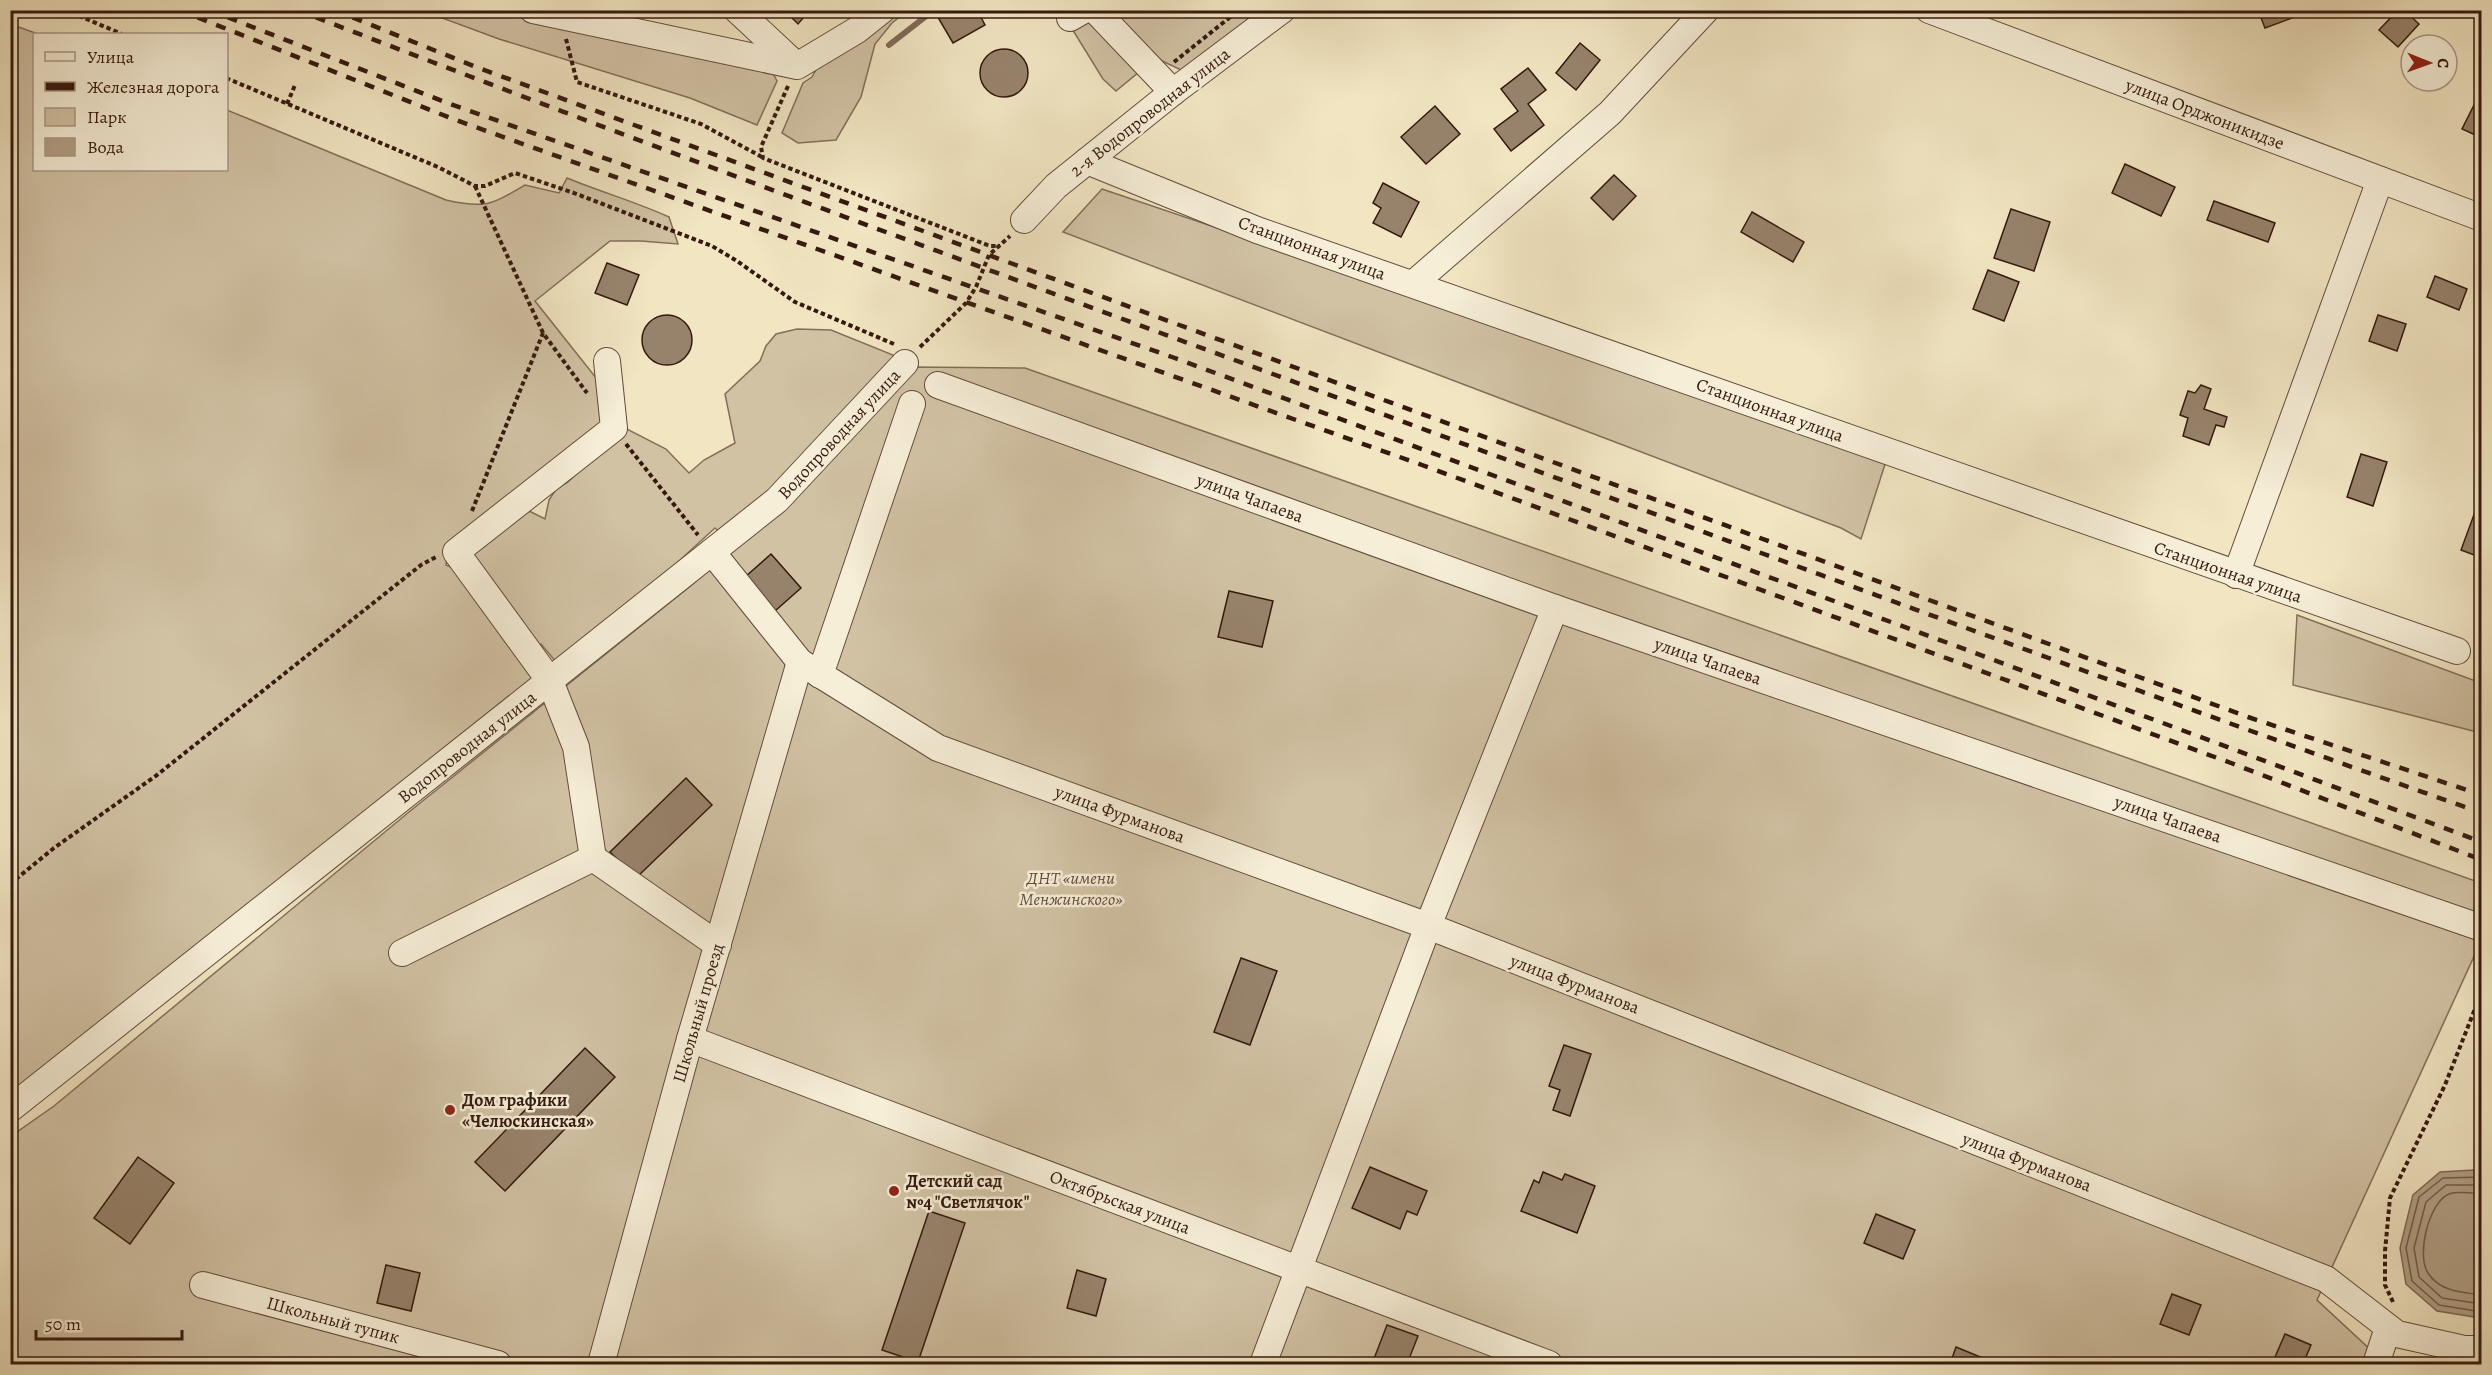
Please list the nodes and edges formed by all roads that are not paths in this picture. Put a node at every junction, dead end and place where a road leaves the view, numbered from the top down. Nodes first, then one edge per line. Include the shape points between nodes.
1 (533, 10) edge
2 (737, 10) edge
3 (882, 10) edge
4 (1095, 10) edge
5 (1282, 10) edge
6 (1706, 10) edge
7 (1929, 10) edge
8 (797, 66) junction
9 (1173, 92) junction
10 (1087, 161) junction
11 (2380, 180) junction
12 (2481, 218) edge
13 (1024, 220) road end
14 (1413, 284) junction
15 (908, 355) road end
16 (607, 361) dead end
17 (938, 385) dead end
18 (912, 404) dead end
19 (712, 552) junction
20 (2236, 575) junction
21 (1555, 608) junction
22 (2457, 651) dead end
23 (810, 669) junction
24 (550, 681) junction
25 (593, 858) junction
26 (1428, 926) junction
27 (2481, 928) edge
28 (718, 945) junction
29 (402, 953) dead end
30 (690, 1039) junction
31 (10, 1109) edge
32 (1299, 1270) junction
33 (203, 1285) dead end
34 (2388, 1328) junction
35 (2481, 1349) edge
36 (498, 1365) edge
37 (601, 1365) edge
38 (1263, 1365) edge
39 (1549, 1365) edge
40 (2376, 1365) edge

1 - 8 street
2 - 8 street
3 - 8 street
4 - 9 street
5 - 9 street, 2-я Водопроводная улица
6 - 14 street via 1610,113
7 - 11 street, улица Орджоникидзе
9 - 10 street, 2-я Водопроводная улица
10 - 13 street, 2-я Водопроводная улица
10 - 14 street, Станционная улица via 1257,230
11 - 12 street, улица Орджоникидзе
11 - 20 street
14 - 20 street, Станционная улица
15 - 19 street, Водопроводная улица via 777,500
16 - 24 street via 614,428 456,552
17 - 21 street, улица Чапаева
18 - 23 street, Школьный проезд
19 - 23 street, улица Фурманова
19 - 24 street, Водопроводная улица
20 - 22 street, Станционная улица
21 - 26 street
21 - 27 street, улица Чапаева
23 - 26 street, улица Фурманова via 938,748
23 - 28 street, Школьный проезд
24 - 25 street via 576,747
24 - 31 street, Водопроводная улица
25 - 28 street
25 - 29 street
26 - 32 street
26 - 34 street, улица Фурманова via 2326,1279
28 - 30 street, Школьный проезд
30 - 32 street, Октябрьская улица
30 - 37 street, Школьный проезд
32 - 38 street
32 - 39 street, Октябрьская улица
33 - 36 street, Школьный тупик
34 - 35 street, улица Фурманова via 2397,1334
34 - 40 street

